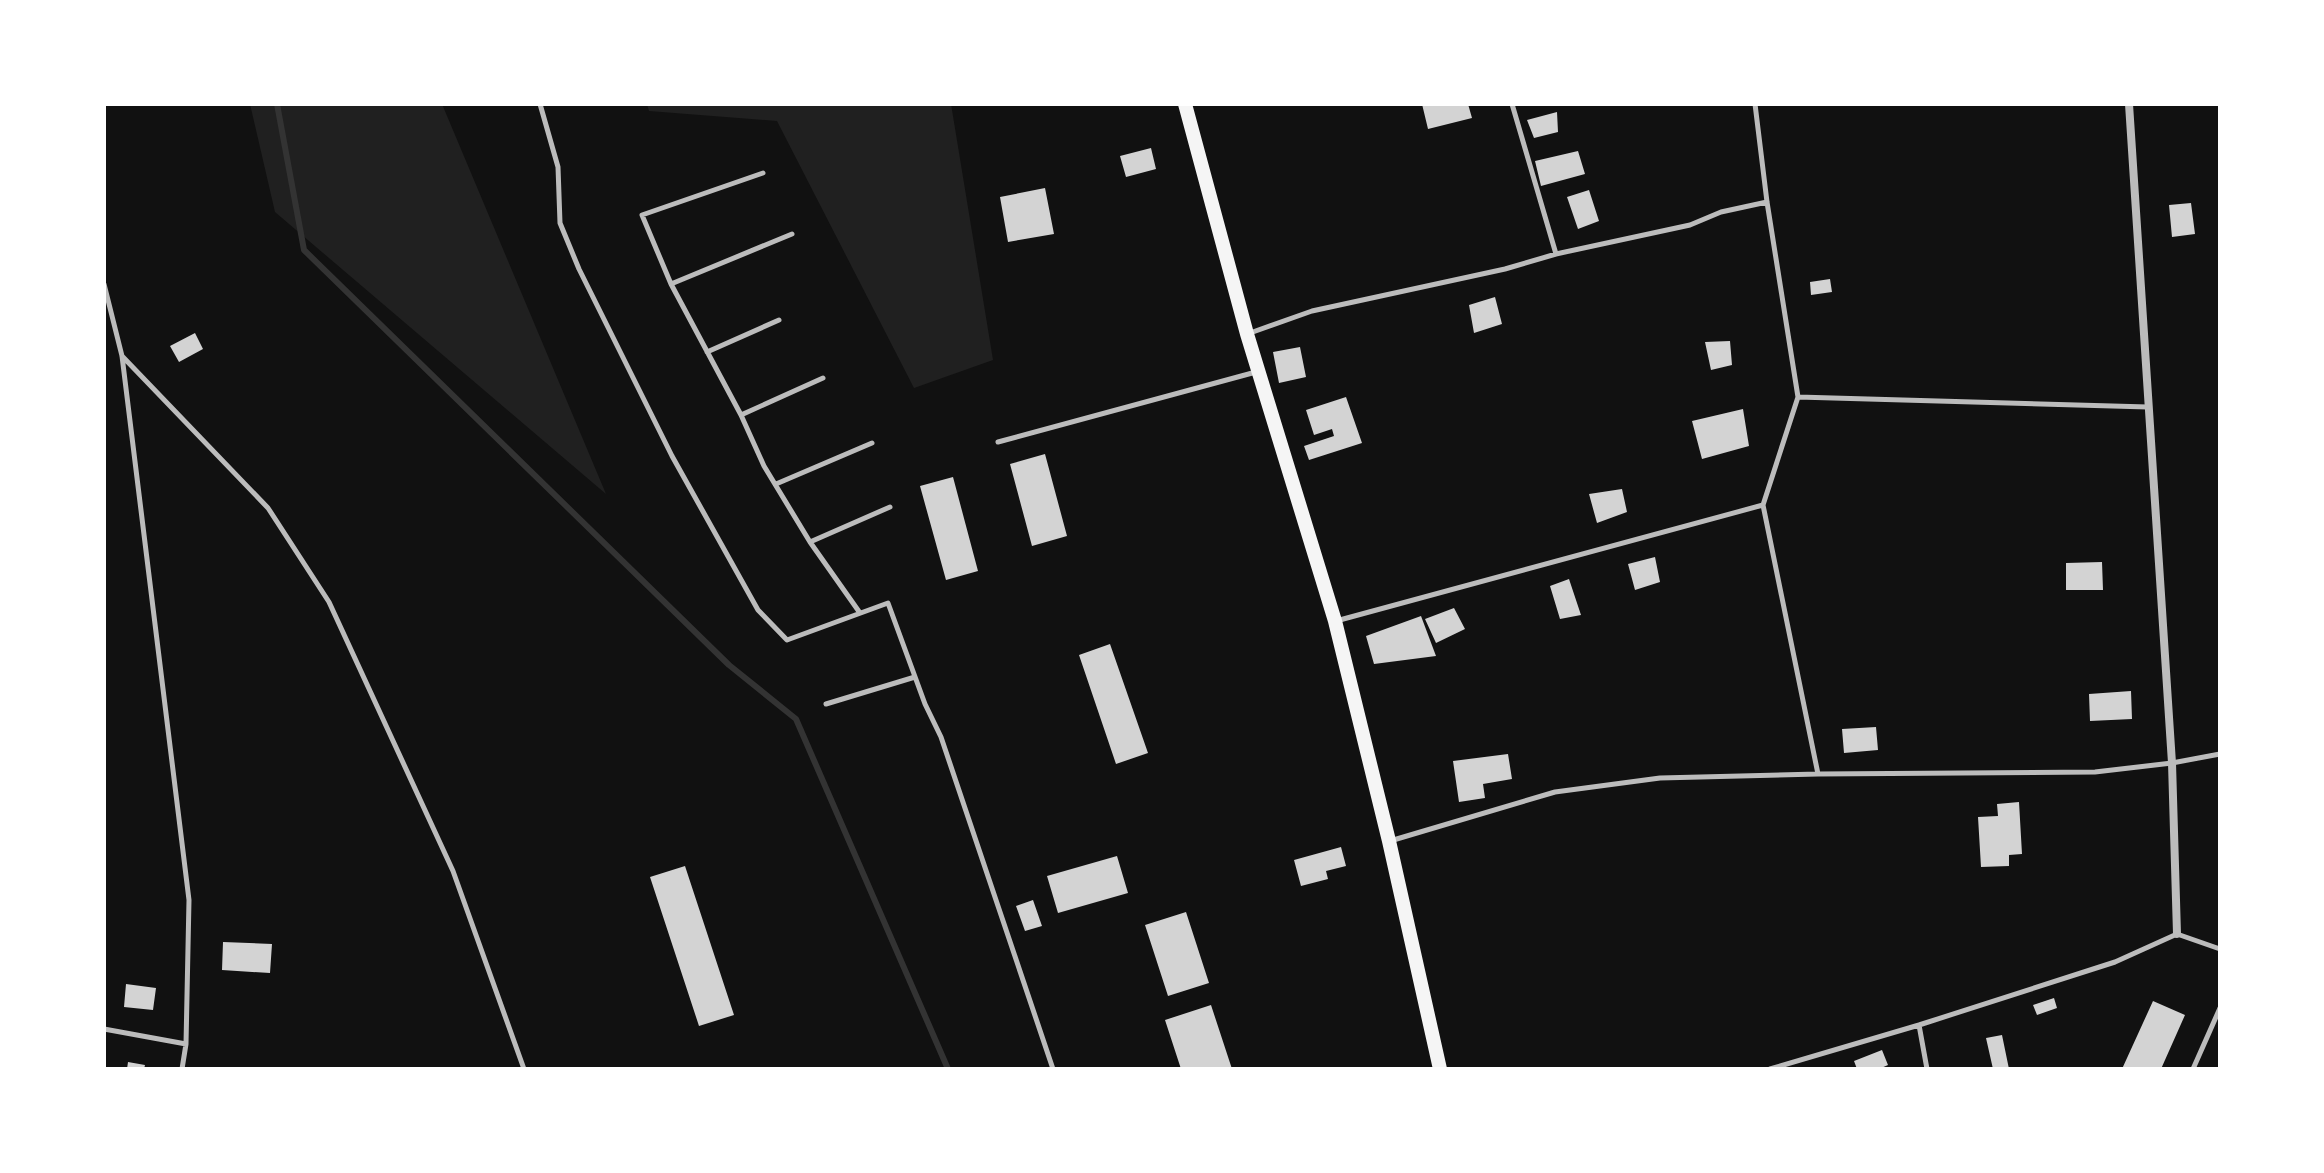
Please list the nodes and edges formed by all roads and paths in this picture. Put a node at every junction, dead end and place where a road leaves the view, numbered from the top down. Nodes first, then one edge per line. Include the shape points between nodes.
1 (540, 104) edge
2 (1185, 104) edge
3 (1512, 104) edge
4 (1755, 104) edge
5 (2129, 104) edge
6 (763, 173) dead end
7 (1767, 202) junction
8 (792, 234) dead end
9 (1556, 254) junction
10 (104, 284) edge
11 (671, 284) junction
12 (779, 320) dead end
13 (1247, 334) junction
14 (707, 352) junction
15 (122, 356) junction
16 (1258, 371) junction
17 (823, 378) dead end
18 (1798, 397) junction
19 (2148, 407) junction
20 (741, 415) junction
21 (998, 442) dead end
22 (872, 443) dead end
23 (776, 484) junction
24 (1763, 505) junction
25 (890, 507) dead end
26 (810, 542) junction
27 (860, 613) junction
28 (1335, 621) junction
29 (915, 677) junction
30 (826, 704) dead end
31 (2220, 754) edge
32 (2172, 763) junction
33 (1818, 774) junction
34 (1389, 841) junction
35 (2177, 934) junction
36 (2220, 949) edge
37 (2220, 1008) edge
38 (1919, 1025) junction
39 (104, 1029) edge
40 (186, 1044) junction
41 (182, 1069) edge
42 (524, 1069) edge
43 (1053, 1069) edge
44 (1440, 1069) edge
45 (1770, 1069) edge
46 (1927, 1069) edge
47 (2193, 1069) edge

1 - 27 lane via 558,167 560,223 579,269 672,456 758,610 787,640
2 - 13 main road
3 - 9 lane
4 - 7 lane
5 - 19 street
6 - 11 lane via 642,215
7 - 9 lane
7 - 18 lane
8 - 11 lane
9 - 13 lane via 1312,311
10 - 15 lane
11 - 14 lane
12 - 14 lane
13 - 16 main road
14 - 20 lane
15 - 40 lane via 189,900
15 - 42 lane via 268,508 329,602 453,871
16 - 21 lane
16 - 28 main road
17 - 20 lane
18 - 19 lane
18 - 24 lane
19 - 32 street
20 - 23 lane
22 - 23 lane
23 - 26 lane
24 - 28 lane
24 - 33 lane
25 - 26 lane
26 - 27 lane
27 - 29 lane via 888,603
28 - 34 main road
29 - 30 lane
29 - 43 lane via 941,737
31 - 32 lane
32 - 33 lane via 2095,772
32 - 35 street
33 - 34 lane via 1660,778 1555,792
34 - 44 main road
35 - 36 lane
35 - 38 lane via 2115,962
37 - 47 lane
38 - 45 lane
38 - 46 lane
39 - 40 lane
40 - 41 lane

